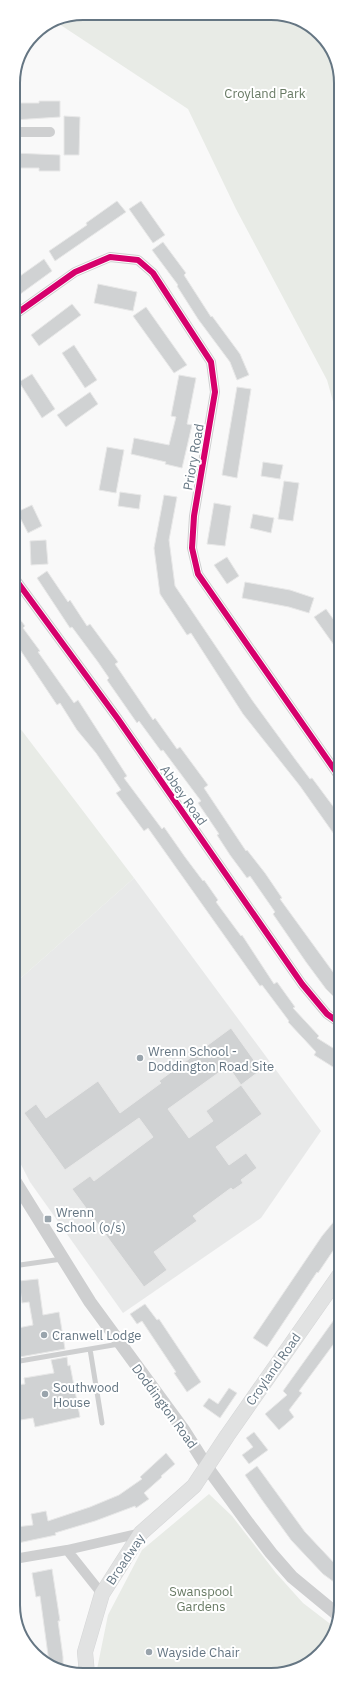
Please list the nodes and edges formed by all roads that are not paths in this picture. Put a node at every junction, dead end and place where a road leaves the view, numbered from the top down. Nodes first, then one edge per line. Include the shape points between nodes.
1 (20, 132) edge
2 (50, 132) dead end
3 (20, 311) edge
4 (20, 586) edge
5 (334, 769) edge
6 (334, 1019) edge
7 (20, 1190) edge
8 (62, 1259) junction
9 (20, 1265) edge
10 (334, 1283) edge
11 (120, 1344) junction
12 (90, 1349) junction
13 (20, 1361) edge
14 (102, 1423) dead end
15 (207, 1467) junction
16 (141, 1533) junction
17 (67, 1550) junction
18 (20, 1558) edge
19 (102, 1594) junction
20 (334, 1612) edge
21 (86, 1668) edge

1 - 2 street
3 - 5 street, Priory Road via 75,272 110,257 138,260 153,273 211,362 215,392 194,516 192,548 198,574
4 - 6 street, Abbey Road via 118,719 302,984
7 - 8 street, Doddington Road
8 - 9 lane
8 - 11 street, Doddington Road
10 - 15 main road, Croyland Road
11 - 12 lane
11 - 15 street, Doddington Road via 183,1429
12 - 13 lane
12 - 14 lane
15 - 16 main road, Broadway via 188,1492
15 - 20 street, Doddington Road via 266,1547 288,1572
16 - 17 street
16 - 19 main road, Broadway
17 - 18 street
17 - 19 street
19 - 21 main road, Broadway via 85,1652

